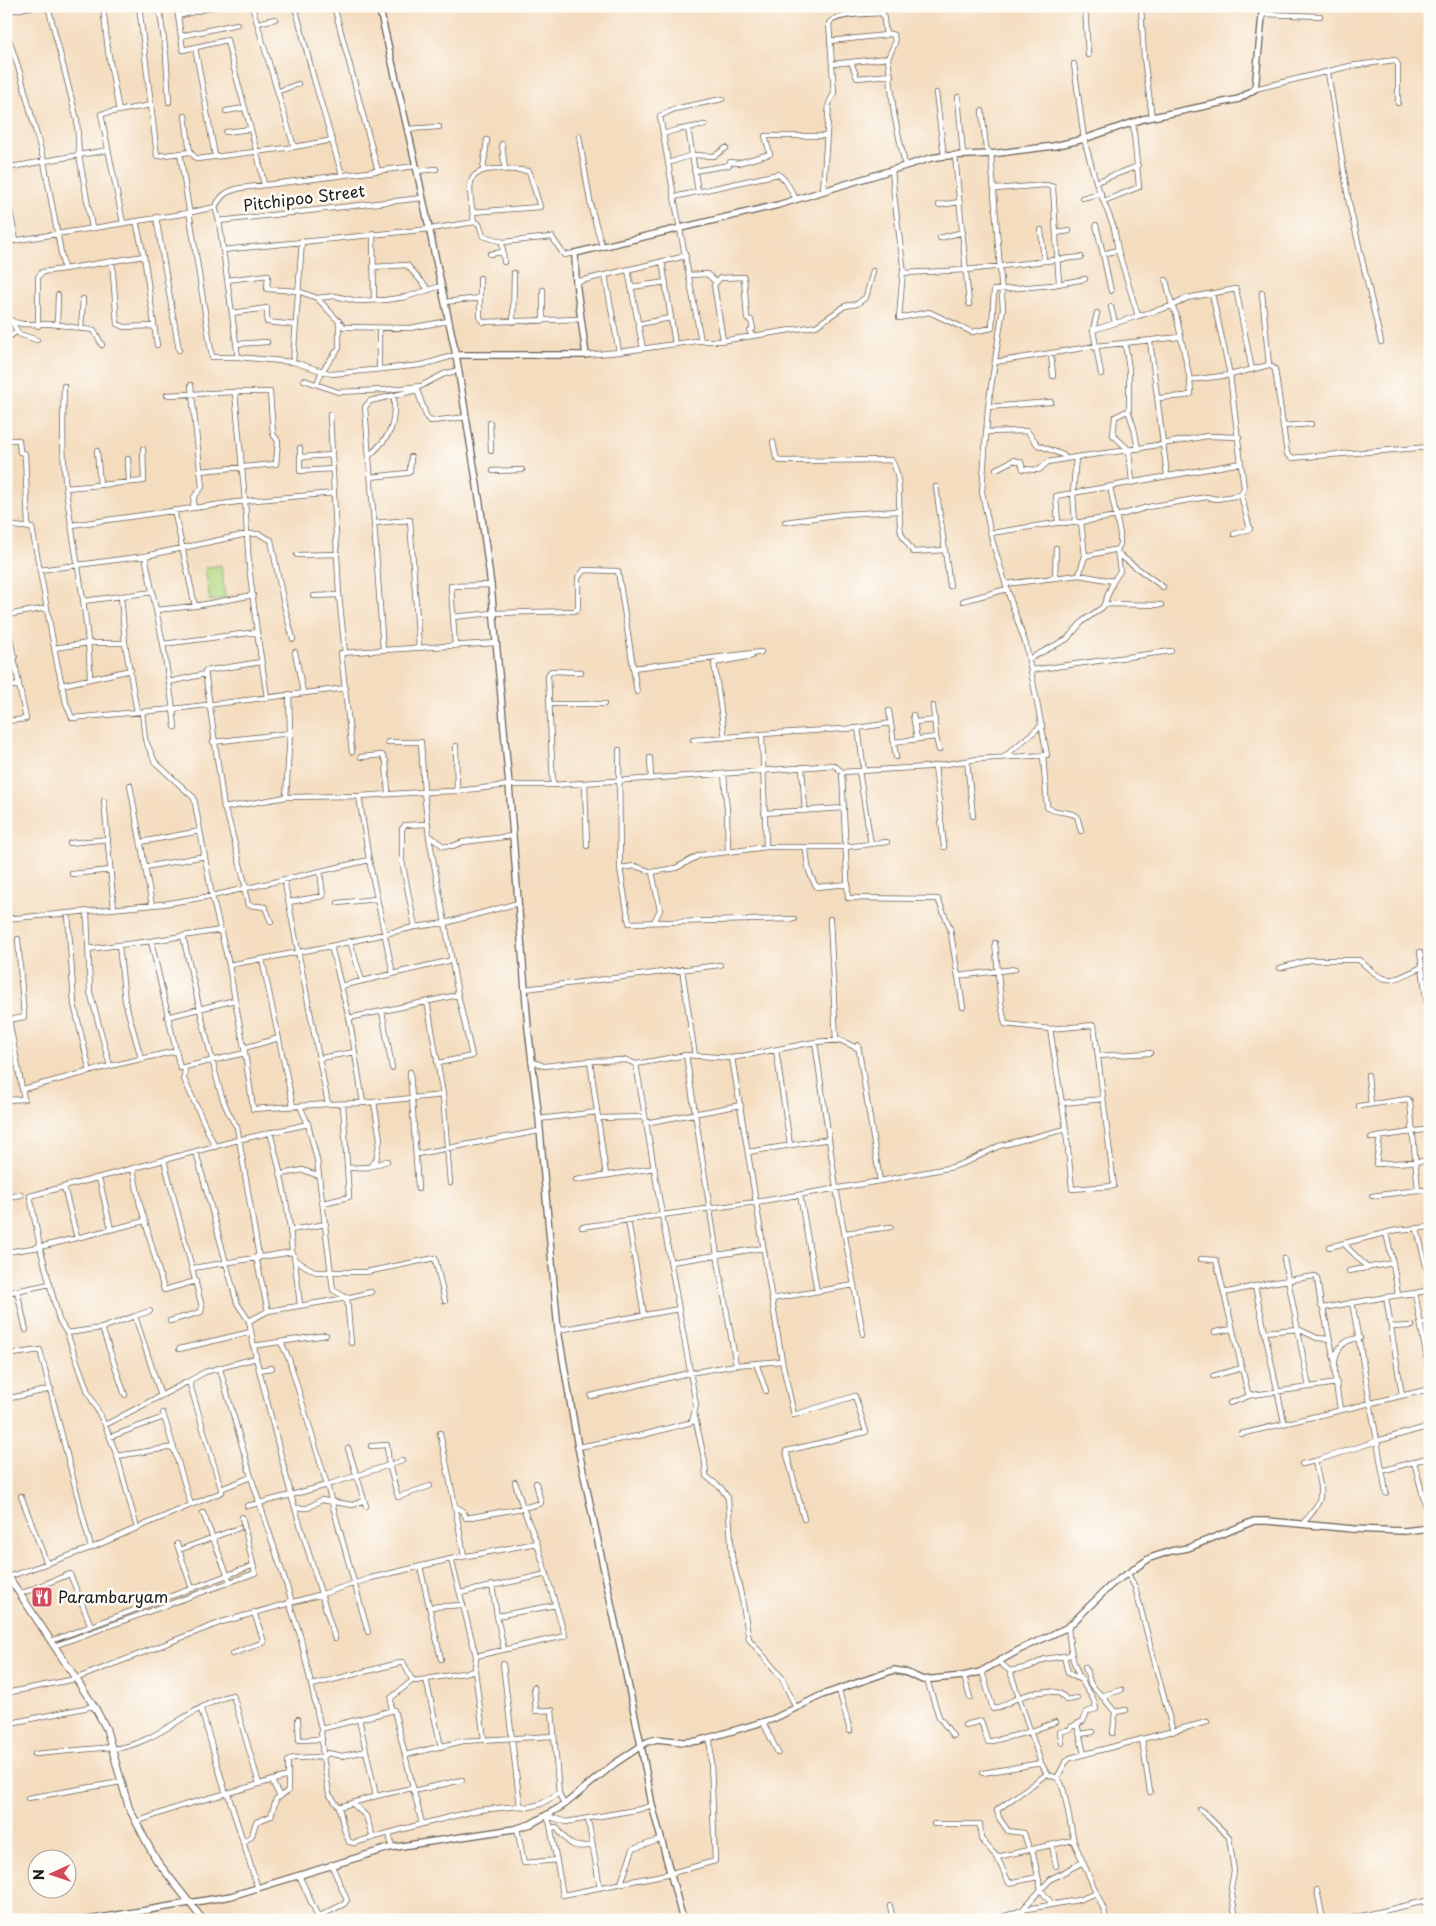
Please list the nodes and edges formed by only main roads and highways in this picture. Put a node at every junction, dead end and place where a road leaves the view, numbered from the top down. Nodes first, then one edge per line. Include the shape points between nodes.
1 (7, 1575) edge
2 (202, 1920) edge

1 - 2 main road via 94,1706 106,1728 136,1822 157,1860

